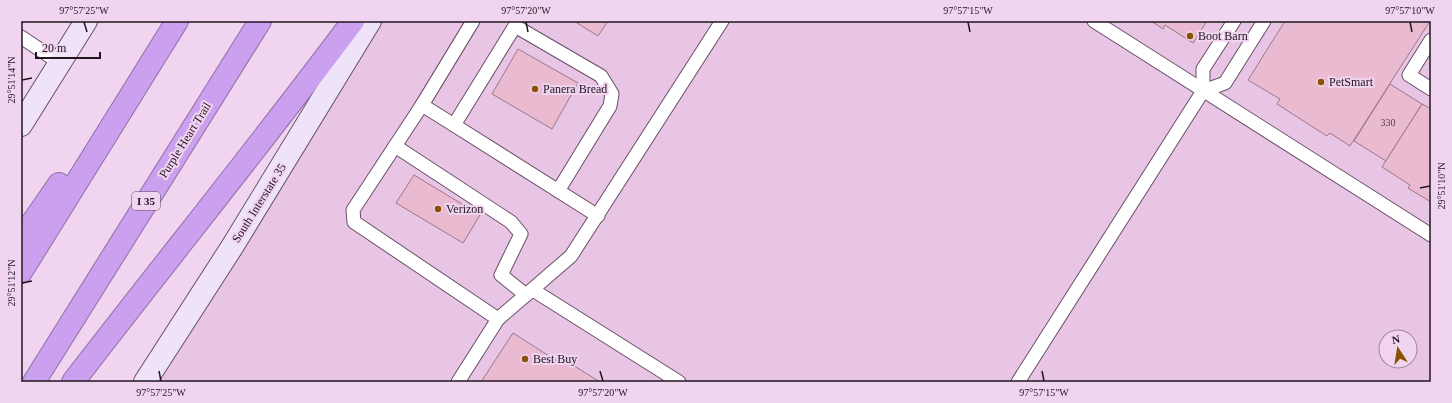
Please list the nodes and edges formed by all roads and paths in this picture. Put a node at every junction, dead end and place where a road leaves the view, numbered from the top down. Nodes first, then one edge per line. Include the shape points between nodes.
1 (86, 21) edge
2 (177, 21) edge
3 (260, 21) edge
4 (353, 21) edge
5 (370, 21) edge
6 (473, 21) edge
7 (722, 21) edge
8 (1094, 21) edge
9 (1234, 21) edge
10 (1264, 21) edge
11 (511, 23) edge
12 (21, 37) edge
13 (1431, 40) edge
14 (60, 63) junction
15 (1431, 89) edge
16 (1204, 90) junction
17 (127, 99) junction
18 (422, 105) junction
19 (21, 125) edge
20 (454, 125) junction
21 (395, 146) junction
22 (558, 191) junction
23 (598, 216) junction
24 (1431, 235) edge
25 (21, 239) edge
26 (21, 272) edge
27 (530, 292) junction
28 (498, 319) junction
29 (34, 382) edge
30 (73, 382) edge
31 (145, 382) edge
32 (458, 382) edge
33 (679, 382) edge
34 (1018, 382) edge

1 - 14 main road
2 - 17 highway
3 - 29 highway, Purple Heart Trail / I 35
4 - 30 highway via 287,110
5 - 31 main road, South Interstate 35
6 - 18 lane
7 - 23 lane
8 - 16 lane
9 - 16 lane via 1203,69
10 - 16 lane via 1224,83
11 - 20 lane
11 - 22 lane via 601,76 612,94 610,106
12 - 14 lane
13 - 15 lane via 1409,75
14 - 19 main road
16 - 24 lane
16 - 34 lane
17 - 25 highway via 62,180
17 - 26 highway
18 - 20 lane
18 - 21 lane
20 - 22 lane
21 - 27 lane via 511,222 521,234 501,275
21 - 28 lane via 353,210 354,222
22 - 23 lane
23 - 27 lane via 571,256
27 - 28 lane
27 - 33 lane
28 - 32 lane

